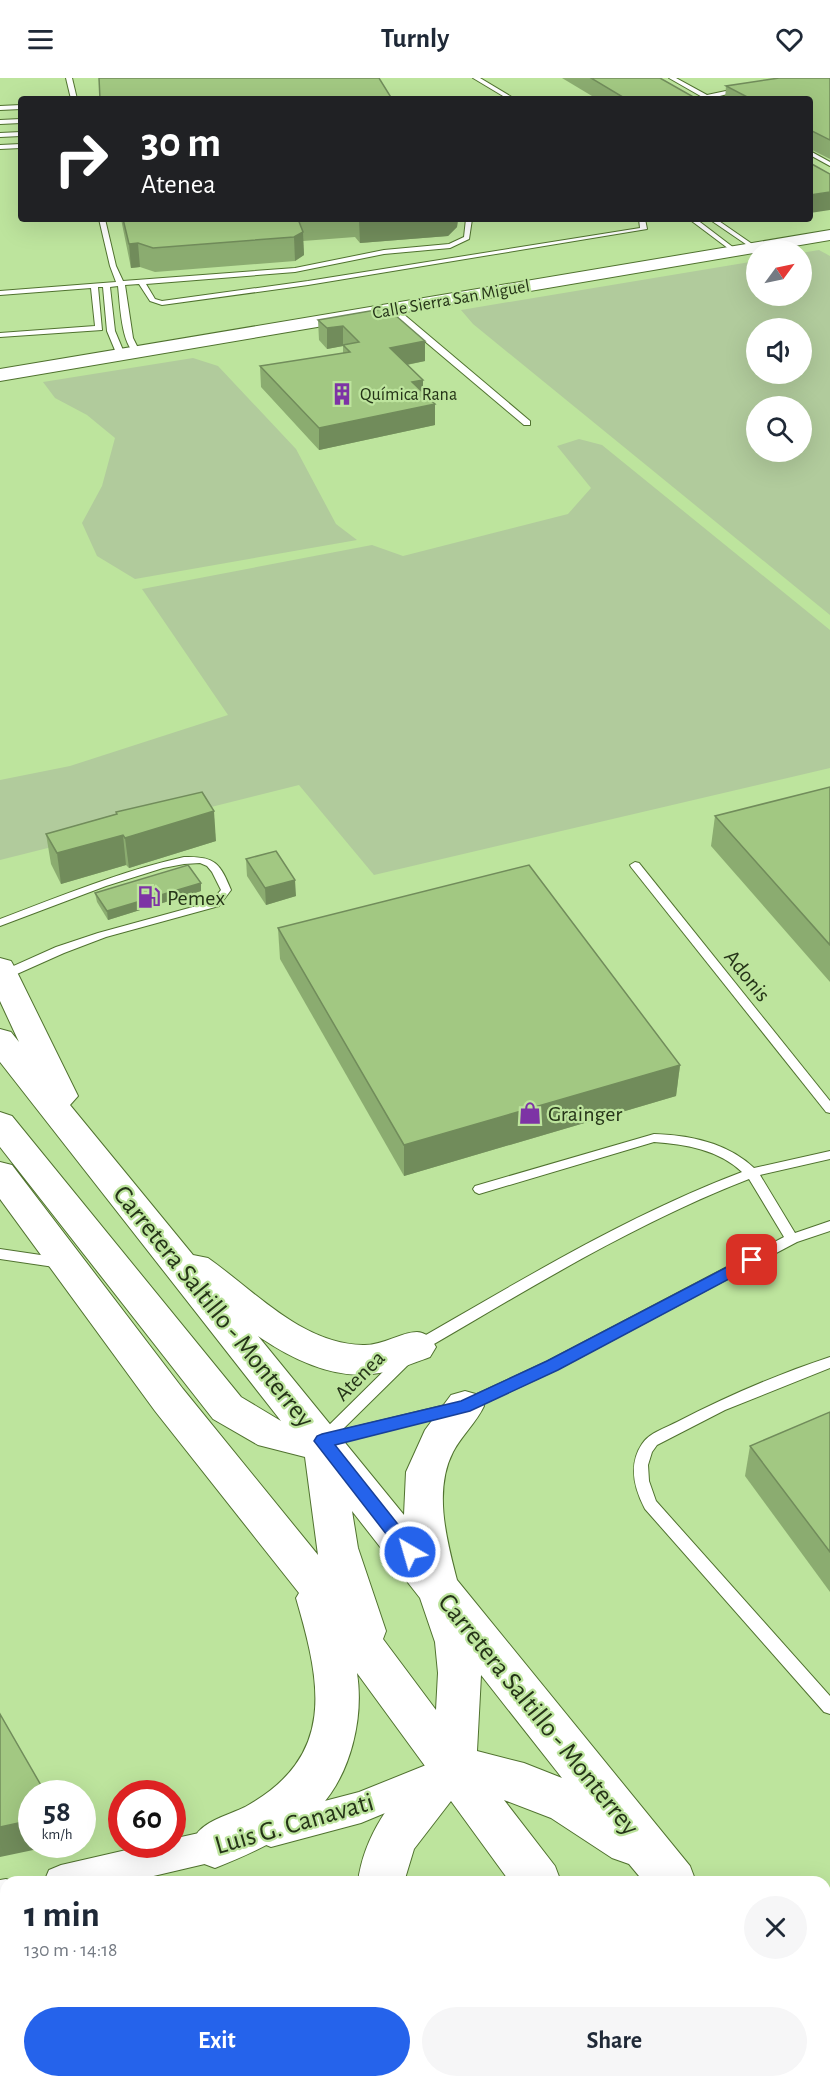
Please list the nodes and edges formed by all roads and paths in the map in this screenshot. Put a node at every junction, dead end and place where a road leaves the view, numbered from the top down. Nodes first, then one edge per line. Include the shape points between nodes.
1 (69, 78) edge
2 (476, 78) edge
3 (672, 78) edge
4 (749, 88) edge
5 (73, 96) edge
6 (507, 96) edge
7 (704, 96) edge
8 (716, 96) edge
9 (18, 107) edge
10 (0, 108) edge
11 (18, 121) edge
12 (0, 123) edge
13 (18, 134) edge
14 (0, 135) edge
15 (18, 146) edge
16 (0, 147) edge
17 (813, 155) edge
18 (830, 164) edge
19 (830, 221) edge
20 (103, 222) edge
21 (469, 222) edge
22 (643, 222) edge
23 (696, 222) edge
24 (715, 222) edge
25 (830, 235) edge
26 (719, 239) junction
27 (737, 243) junction
28 (450, 246) junction
29 (464, 259) junction
30 (295, 270) junction
31 (142, 283) junction
32 (308, 283) junction
33 (121, 285) junction
34 (106, 286) junction
35 (94, 287) junction
36 (0, 293) edge
37 (392, 309) junction
38 (0, 335) edge
39 (125, 346) junction
40 (0, 359) edge
41 (0, 375) edge
42 (527, 423) dead end
43 (635, 865) dead end
44 (0, 923) edge
45 (2, 972) edge
46 (0, 1040) edge
47 (830, 1109) edge
48 (0, 1124) edge
49 (84, 1144) junction
50 (830, 1155) edge
51 (752, 1173) junction
52 (0, 1174) edge
53 (479, 1188) dead end
54 (830, 1226) edge
55 (792, 1239) junction
56 (164, 1248) junction
57 (0, 1254) edge
58 (70, 1264) junction
59 (417, 1347) junction
60 (830, 1362) edge
61 (465, 1406) junction
62 (322, 1441) junction
63 (309, 1574) junction
64 (439, 1588) junction
65 (376, 1666) junction
66 (830, 1707) edge
67 (453, 1769) junction
68 (215, 1846) junction
69 (667, 1875) edge
70 (87, 1876) edge
71 (382, 1876) edge
72 (533, 1876) edge

1 - 5 lane
2 - 6 lane
3 - 7 lane
4 - 8 lane
9 - 10 lane
11 - 12 lane
13 - 14 lane
15 - 16 lane
17 - 18 lane
19 - 27 street, Calle Sierra San Miguel
20 - 33 lane
21 - 28 lane via 467,238
22 - 29 lane via 644,229
23 - 26 lane
24 - 27 lane
25 - 27 street, Calle Sierra San Miguel via 755,248
26 - 27 street, Calle Sierra San Miguel
26 - 39 street, Calle Sierra San Miguel
27 - 37 street, Calle Sierra San Miguel
28 - 29 lane
28 - 30 lane via 384,252
29 - 32 lane
30 - 31 lane
30 - 32 lane
31 - 32 lane via 152,300 162,303
31 - 33 lane
33 - 34 lane
33 - 39 lane
34 - 35 lane
34 - 39 lane
35 - 36 lane
35 - 38 lane via 99,328
37 - 39 street, Calle Sierra San Miguel
37 - 42 lane
39 - 40 street, Calle Sierra San Miguel
39 - 41 street, Calle Sierra San Miguel
43 - 47 lane, Adonis
44 - 45 lane via 188,860 210,863 226,890 215,904 102,935
45 - 49 main road
46 - 49 main road, Carretera Saltillo - Monterrey
48 - 62 main road via 227,1408 266,1433 290,1441
49 - 56 main road, Carretera Saltillo - Monterrey
50 - 51 lane, Atenea
51 - 53 lane via 717,1152 687,1141 654,1138
51 - 55 lane
51 - 59 lane, Atenea via 683,1201 618,1234
52 - 58 main road
54 - 55 lane, Atenea
55 - 61 lane, Atenea via 553,1365
56 - 59 main road via 229,1291 282,1333 325,1354 364,1360
56 - 62 main road, Carretera Saltillo - Monterrey
57 - 58 lane
58 - 63 main road via 169,1400
59 - 62 lane, Atenea
60 - 66 lane via 720,1406 651,1441 644,1449 640,1481 650,1505
61 - 62 lane, Atenea
61 - 64 main road via 441,1437 424,1481 424,1504
62 - 64 main road, Carretera Saltillo - Monterrey
62 - 65 main road via 337,1548
63 - 65 main road
63 - 68 main road via 332,1648 339,1691 334,1735 315,1777 299,1797
64 - 67 main road via 456,1643 458,1665
64 - 69 main road, Carretera Saltillo - Monterrey
65 - 67 main road
67 - 68 street, Luis G. Canavati via 361,1807
67 - 69 main road via 500,1776 542,1789 617,1833
67 - 71 main road via 415,1805 400,1826 388,1848
67 - 72 main road
68 - 70 street, Luis G. Canavati

